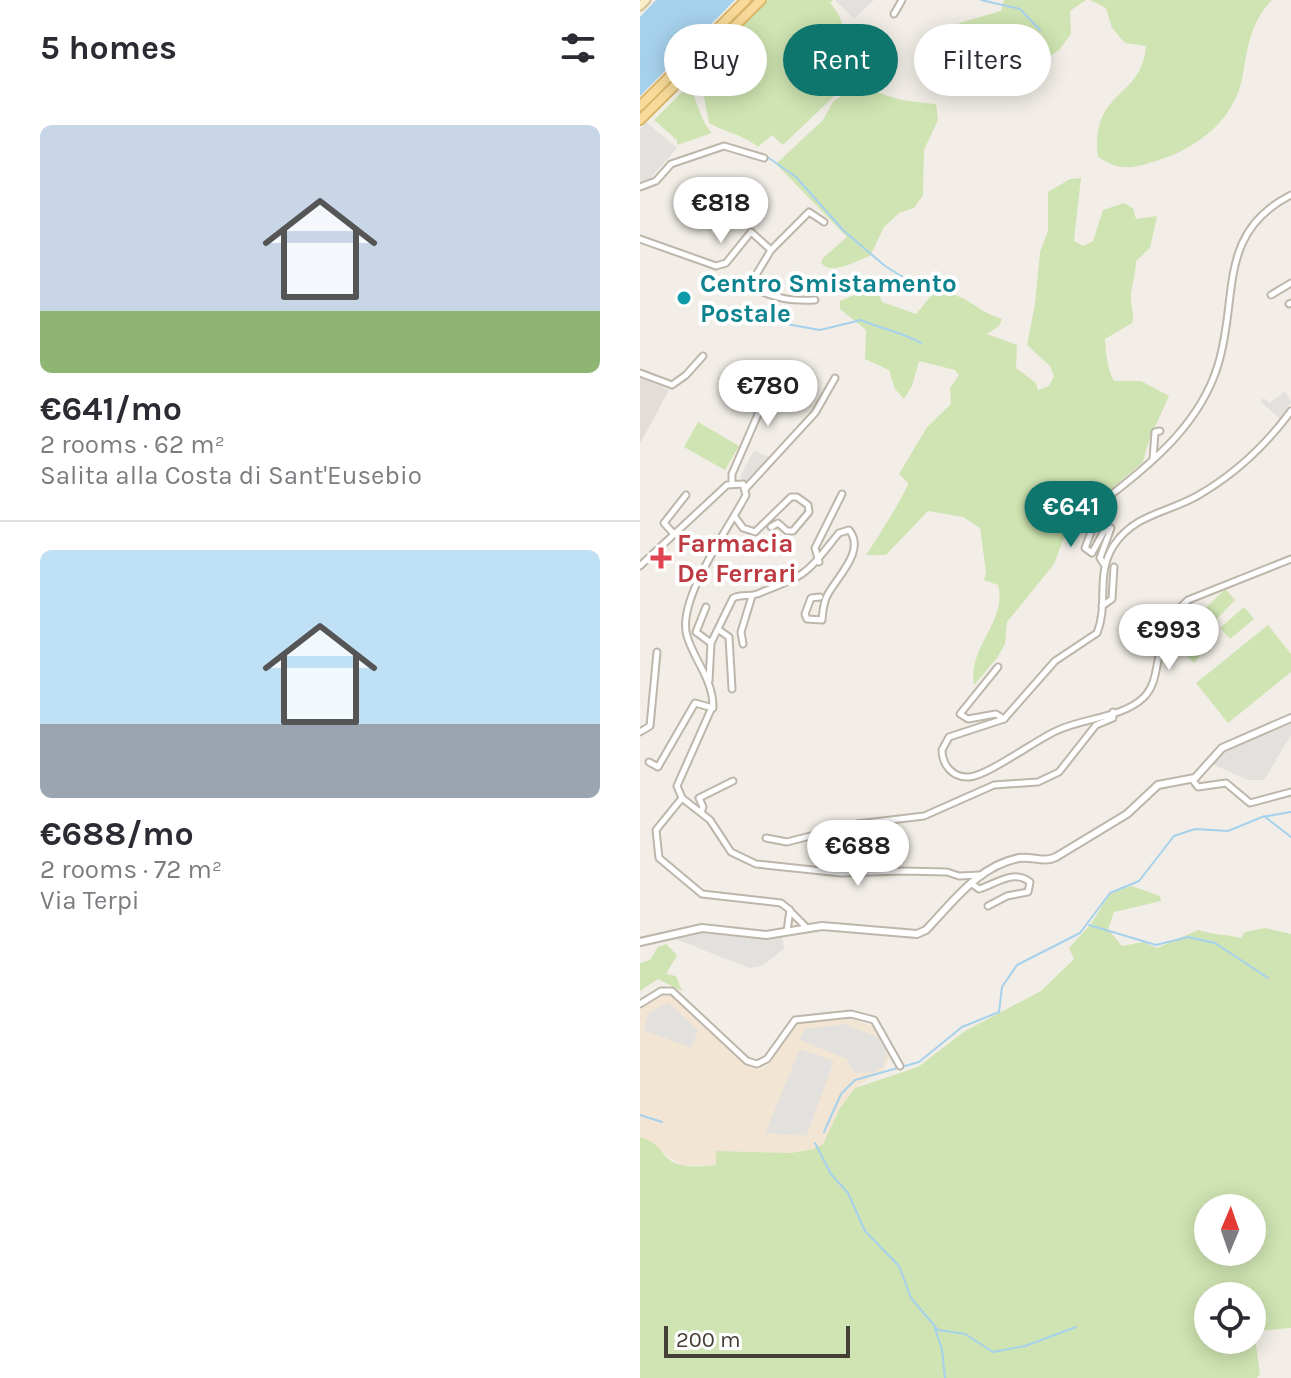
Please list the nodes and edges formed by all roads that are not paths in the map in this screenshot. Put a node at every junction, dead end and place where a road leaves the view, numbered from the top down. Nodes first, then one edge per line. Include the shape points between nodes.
1 (646, 0) edge
2 (746, 0) edge
3 (761, 0) edge
4 (902, 0) edge
5 (640, 6) edge
6 (894, 14) dead end
7 (640, 106) edge
8 (640, 120) edge
9 (764, 158) dead end
10 (640, 187) edge
11 (1291, 195) edge
12 (824, 222) dead end
13 (640, 239) edge
14 (771, 250) junction
15 (1291, 283) edge
16 (1271, 295) dead end
17 (815, 300) dead end
18 (703, 356) dead end
19 (640, 373) edge
20 (835, 378) dead end
21 (752, 391) dead end
22 (1291, 411) edge
23 (1160, 431) dead end
24 (1153, 460) junction
25 (732, 482) junction
26 (746, 488) junction
27 (842, 494) dead end
28 (686, 495) dead end
29 (1100, 507) junction
30 (735, 517) junction
31 (1085, 518) dead end
32 (771, 527) dead end
33 (673, 533) junction
34 (1291, 559) edge
35 (819, 562) junction
36 (1104, 564) junction
37 (640, 566) edge
38 (1114, 567) dead end
39 (752, 596) junction
40 (820, 597) dead end
41 (1102, 606) junction
42 (706, 607) dead end
43 (719, 630) junction
44 (711, 643) junction
45 (743, 644) dead end
46 (657, 652) dead end
47 (998, 667) dead end
48 (709, 682) junction
49 (732, 689) dead end
50 (713, 708) junction
51 (1113, 712) junction
52 (1291, 718) edge
53 (1004, 719) junction
54 (640, 732) edge
55 (649, 762) dead end
56 (1192, 779) junction
57 (733, 781) dead end
58 (1291, 792) edge
59 (682, 798) junction
60 (701, 812) junction
61 (766, 838) dead end
62 (981, 875) junction
63 (972, 884) junction
64 (988, 906) dead end
65 (790, 910) junction
66 (806, 927) junction
67 (787, 931) junction
68 (640, 942) edge
69 (640, 1004) edge
70 (900, 1066) dead end

1 - 5 main road
2 - 7 main road
3 - 8 main road
4 - 6 street
9 - 10 street via 724,146 671,164 656,181
11 - 24 street via 1255,219 1240,242 1218,367 1180,434
12 - 14 street via 809,212
13 - 14 street via 716,266 726,263 751,232
14 - 17 street via 753,278 754,286 790,301
15 - 16 street
18 - 19 street via 672,385
20 - 26 street via 815,413
21 - 25 street via 762,405
22 - 36 street via 1260,449 1211,488 1137,521
23 - 24 street via 1155,432
24 - 29 street
25 - 26 street
25 - 33 street
26 - 30 street
27 - 35 street via 816,546
28 - 33 street via 664,523
29 - 31 street
29 - 36 street via 1085,548 1092,553 1111,528 1100,560
30 - 32 street via 755,532 791,497 808,505 809,512 793,531 776,523
30 - 48 street via 695,588 685,620 688,640
33 - 37 street
34 - 51 street via 1188,600 1163,632 1146,696
35 - 39 street via 792,582
35 - 40 street via 841,531 851,532 855,549 826,598 822,620 807,619 811,598
36 - 41 street
38 - 41 street via 1112,595
39 - 43 street via 733,598
39 - 45 street via 741,632
41 - 53 street via 1097,633 1055,661
42 - 44 street via 696,632
43 - 44 street
43 - 49 street via 729,637
44 - 48 street
46 - 54 street via 650,727
47 - 53 street via 960,714 968,719 996,714
48 - 50 street
50 - 55 street via 695,703 658,767
50 - 59 street via 678,782
51 - 53 street via 1060,729 972,777 946,766 942,752 954,734
51 - 61 street via 1113,718 1088,733 1059,772 1038,782 994,785 924,816 857,824 787,842
52 - 56 street via 1222,748
56 - 58 street via 1198,787 1226,783 1250,803
56 - 62 street via 1158,785 1127,814 1050,860 1021,858
57 - 60 street via 699,798
59 - 60 street
59 - 65 street via 656,830 659,858 702,894 773,900
60 - 62 street via 731,852 756,864 804,871
62 - 63 street
63 - 64 street via 982,889 1016,877 1031,885 1026,894
63 - 66 street via 917,934
65 - 66 street
65 - 67 street
66 - 67 street
67 - 68 street via 766,935 690,929
69 - 70 street via 661,991 672,991 747,1061 757,1064 767,1059 795,1020 855,1014 878,1024

